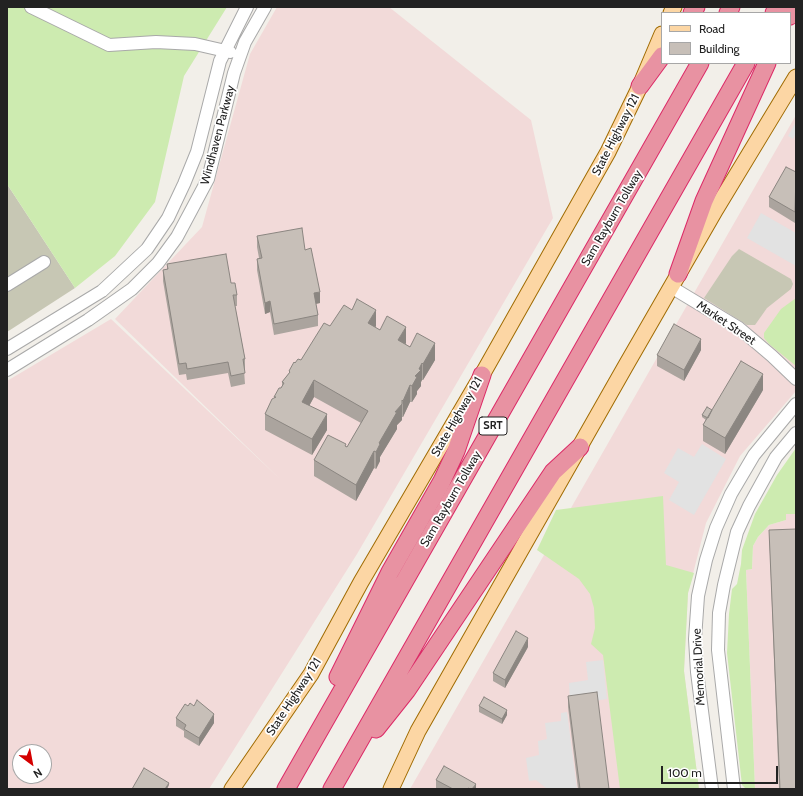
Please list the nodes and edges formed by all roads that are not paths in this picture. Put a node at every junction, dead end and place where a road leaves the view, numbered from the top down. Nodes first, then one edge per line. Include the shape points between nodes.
1 (31, 7) edge
2 (247, 7) edge
3 (265, 7) edge
4 (661, 36) edge
5 (224, 51) junction
6 (241, 53) junction
7 (661, 57) edge
8 (699, 64) edge
9 (745, 64) edge
10 (767, 64) edge
11 (796, 77) edge
12 (640, 86) junction
13 (44, 262) dead end
14 (675, 281) junction
15 (7, 285) edge
16 (102, 291) junction
17 (112, 305) junction
18 (7, 350) edge
19 (7, 370) edge
20 (482, 375) junction
21 (796, 379) edge
22 (796, 404) edge
23 (796, 433) edge
24 (580, 447) junction
25 (303, 758) junction
26 (342, 771) junction
27 (232, 789) edge
28 (286, 789) edge
29 (332, 789) edge
30 (391, 789) edge
31 (712, 789) edge
32 (734, 789) edge

1 - 5 street via 108,45 156,42 195,44
2 - 5 street, Windhaven Parkway
3 - 6 street, Windhaven Parkway
4 - 12 main road, State Highway 121
5 - 6 street
5 - 16 street, Windhaven Parkway via 197,152 168,218 147,249
6 - 17 street, Windhaven Parkway via 208,179 194,207 158,263
7 - 12 highway
8 - 25 highway, Sam Rayburn Tollway / SRT
9 - 26 highway
10 - 14 highway via 704,201
11 - 14 main road
12 - 20 main road, State Highway 121 via 608,152
13 - 15 street
14 - 21 street, Market Street via 739,328
14 - 24 main road
16 - 17 street
16 - 18 street, Windhaven Parkway
17 - 19 street, Windhaven Parkway
20 - 25 highway via 445,475 390,572 341,671
20 - 27 main road, State Highway 121 via 361,582 311,674
22 - 31 street, Memorial Drive via 754,455 731,494 716,528 698,596 695,639 697,672
23 - 32 street, Memorial Drive via 776,457 749,506 738,532 719,613 718,650
24 - 26 highway via 553,472 407,690
24 - 30 main road via 418,731
25 - 28 highway, Sam Rayburn Tollway / SRT
26 - 29 highway

